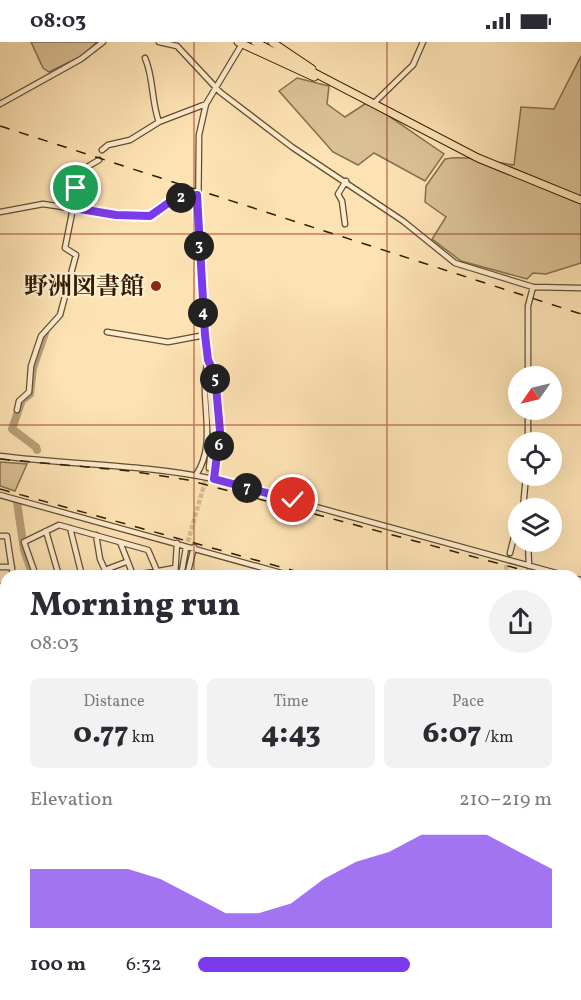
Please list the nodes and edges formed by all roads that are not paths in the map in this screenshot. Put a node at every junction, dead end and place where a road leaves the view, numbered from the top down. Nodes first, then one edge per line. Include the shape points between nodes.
1 (103, 42) edge
2 (159, 42) edge
3 (272, 42) edge
4 (423, 42) edge
5 (241, 43) edge
6 (258, 44) edge
7 (145, 58) dead end
8 (325, 79) junction
9 (216, 88) junction
10 (0, 104) edge
11 (206, 104) junction
12 (373, 104) junction
13 (159, 122) junction
14 (102, 150) dead end
15 (99, 160) dead end
16 (346, 181) junction
17 (197, 195) junction
18 (581, 200) edge
19 (74, 208) junction
20 (0, 212) edge
21 (345, 224) dead end
22 (533, 287) junction
23 (581, 288) edge
24 (107, 332) dead end
25 (205, 335) junction
26 (208, 360) junction
27 (528, 366) edge
28 (17, 410) dead end
29 (0, 456) edge
30 (209, 468) tunnel mouth
31 (196, 475) junction
32 (214, 479) junction
33 (0, 495) edge
34 (70, 528) junction
35 (46, 531) junction
36 (96, 535) junction
37 (0, 536) edge
38 (120, 542) junction
39 (177, 543) junction
40 (194, 547) junction
41 (186, 548) tunnel mouth
42 (528, 552) edge
43 (126, 562) junction
44 (529, 566) junction
45 (0, 567) edge
46 (12, 567) junction
47 (176, 568) joint
48 (12, 570) edge
49 (34, 570) edge
50 (57, 570) edge
51 (80, 570) edge
52 (130, 570) edge
53 (157, 570) edge
54 (163, 570) edge
55 (182, 570) edge
56 (188, 570) edge
57 (272, 570) edge
58 (544, 570) edge

1 - 10 street via 81,59
2 - 9 street via 177,46
3 - 8 highway
4 - 12 street via 413,65
5 - 8 highway via 298,72
5 - 9 street
6 - 8 highway
7 - 13 street
8 - 12 highway
9 - 11 street
9 - 16 street via 292,147
11 - 13 street
11 - 17 street via 199,135
12 - 18 highway via 478,158
13 - 14 street via 130,140
15 - 19 street via 75,174
16 - 21 street via 338,194
16 - 22 street via 455,263
17 - 19 street via 174,199 150,216
17 - 25 street
19 - 20 street via 43,204
19 - 28 street via 65,248 76,255 60,315 41,336 29,392 20,400
22 - 23 street
22 - 27 street via 528,306
24 - 25 street via 168,342
25 - 26 street
26 - 30 street via 213,433
26 - 31 street via 204,378 205,454
26 - 32 street via 215,375 220,431
29 - 31 street via 156,468
31 - 32 street
32 - 44 street
33 - 39 street
34 - 35 street via 58,525
34 - 36 street
34 - 51 street
35 - 49 street via 24,542
35 - 50 street
36 - 38 street
36 - 43 street via 105,570
37 - 46 street via 7,536
38 - 43 street
38 - 53 street via 148,550
39 - 40 street
39 - 47 street
40 - 56 street
40 - 57 street
41 - 55 street
42 - 44 street
43 - 52 street
44 - 58 street
45 - 46 street
46 - 48 street
47 - 54 street

